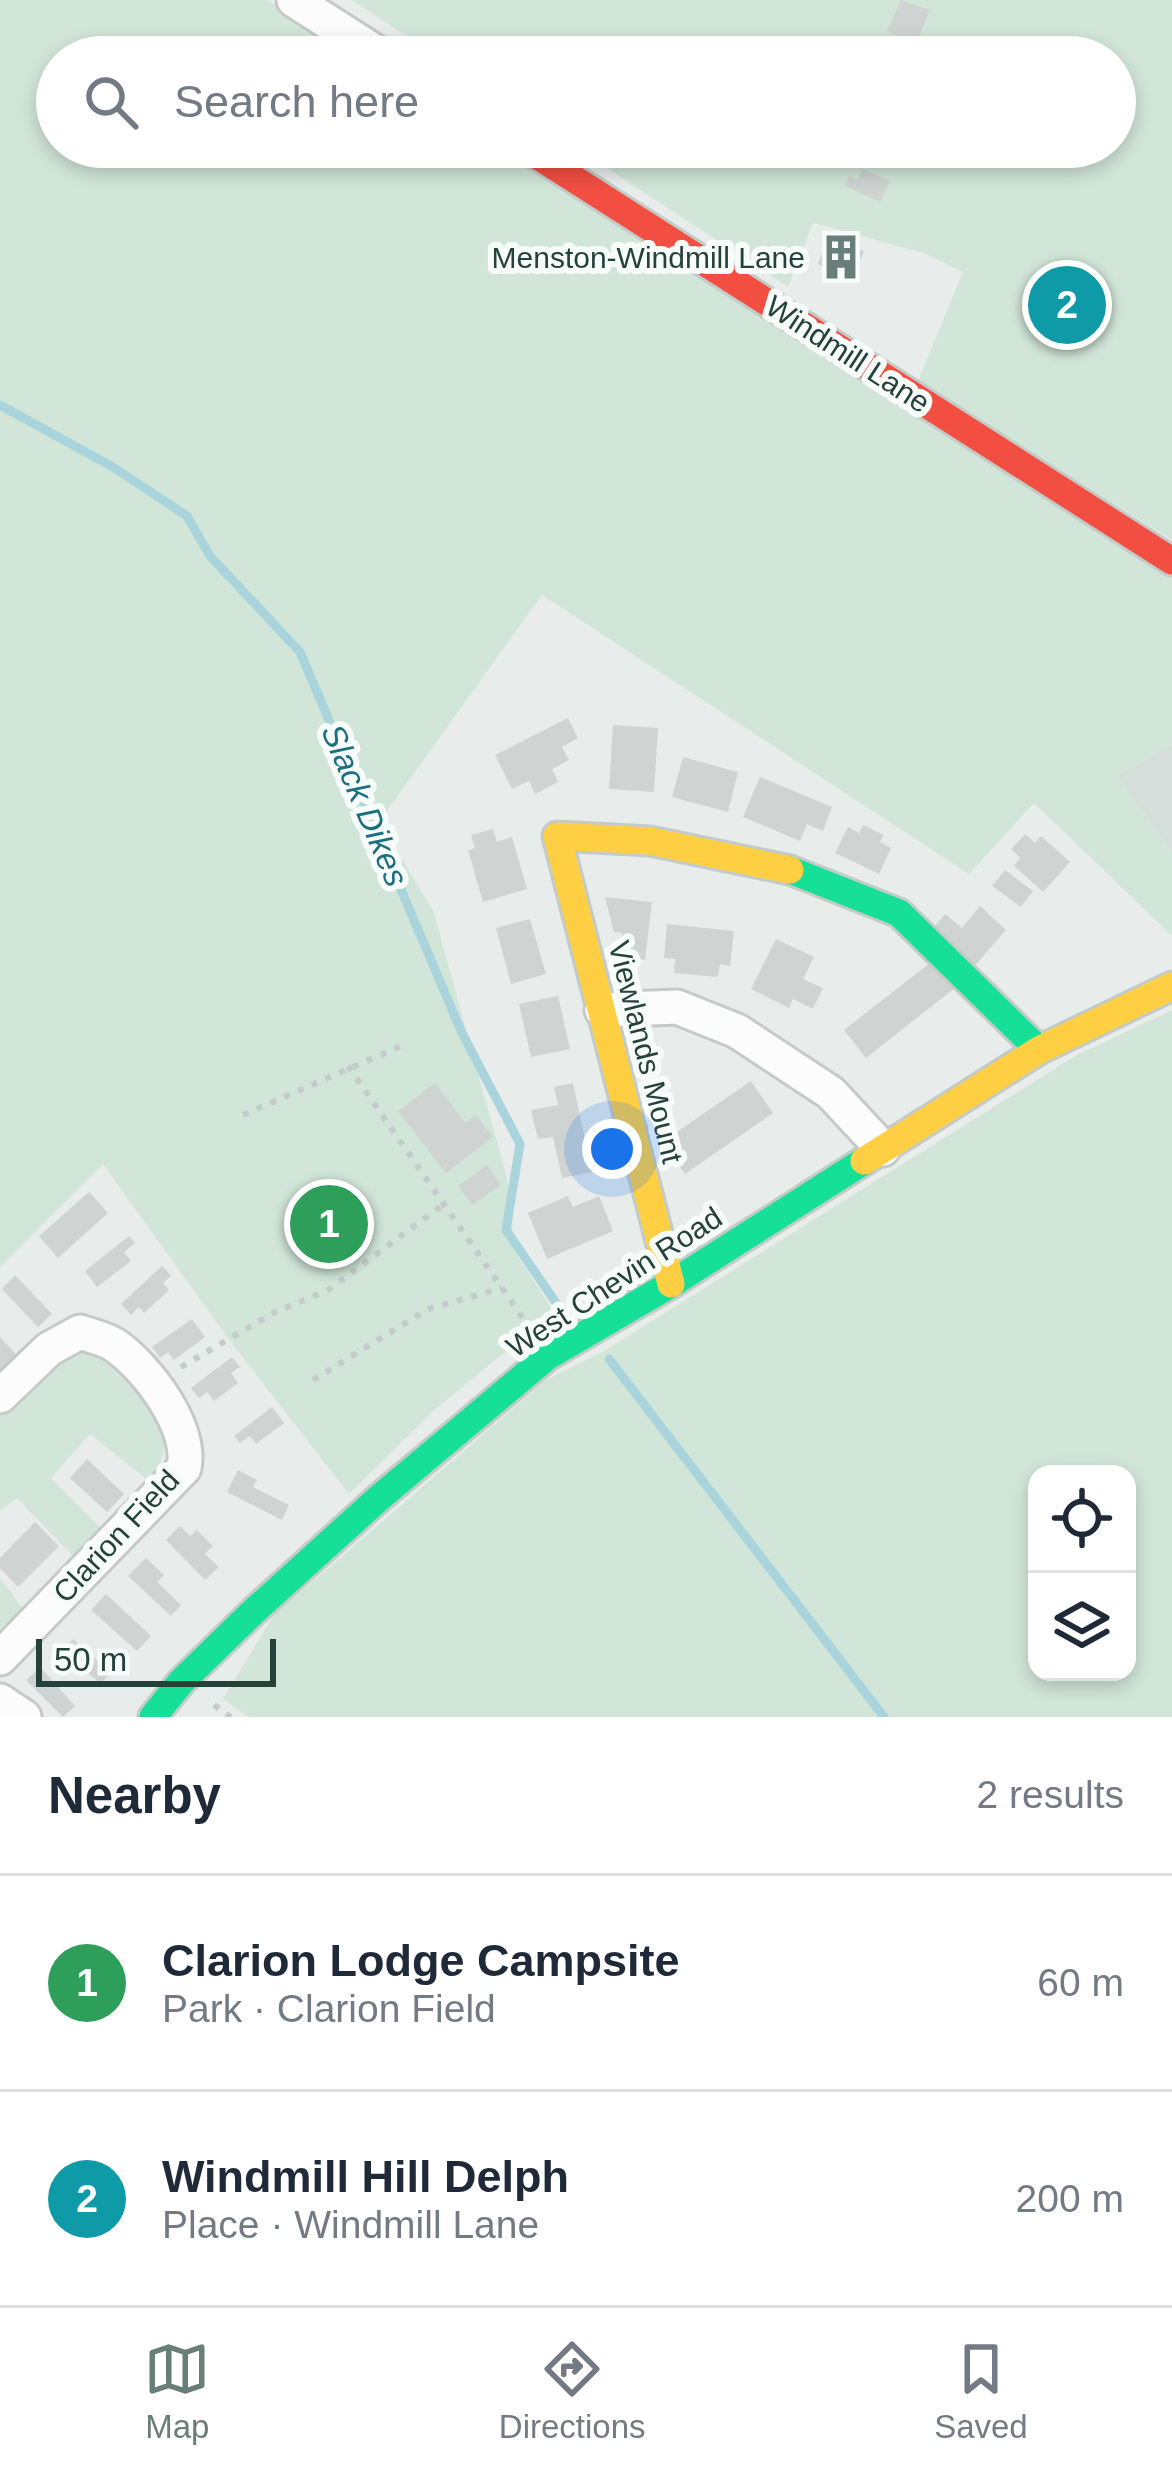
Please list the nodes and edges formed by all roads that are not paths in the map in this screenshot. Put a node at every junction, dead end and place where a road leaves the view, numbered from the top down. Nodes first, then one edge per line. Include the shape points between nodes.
1 (293, 0) edge
2 (350, 36) edge
3 (557, 168) edge
4 (1172, 561) edge
5 (1172, 986) edge
6 (602, 1010) junction
7 (1040, 1050) junction
8 (883, 1149) junction
9 (671, 1284) junction
10 (0, 1396) edge
11 (0, 1658) edge
12 (0, 1701) edge
13 (24, 1717) edge
14 (153, 1717) edge

1 - 2 street
3 - 4 street, Windmill Lane
5 - 7 street, West Chevin Road
6 - 7 street, Viewlands Mount via 557,836 650,841 778,865 899,913
6 - 8 street via 676,1007 737,1031 831,1093
6 - 9 street, Viewlands Mount
7 - 8 street, West Chevin Road
8 - 9 street, West Chevin Road
9 - 14 street, West Chevin Road via 548,1356 253,1612
10 - 11 street, Clarion Field via 80,1331 115,1345 169,1402 184,1468
12 - 13 street

